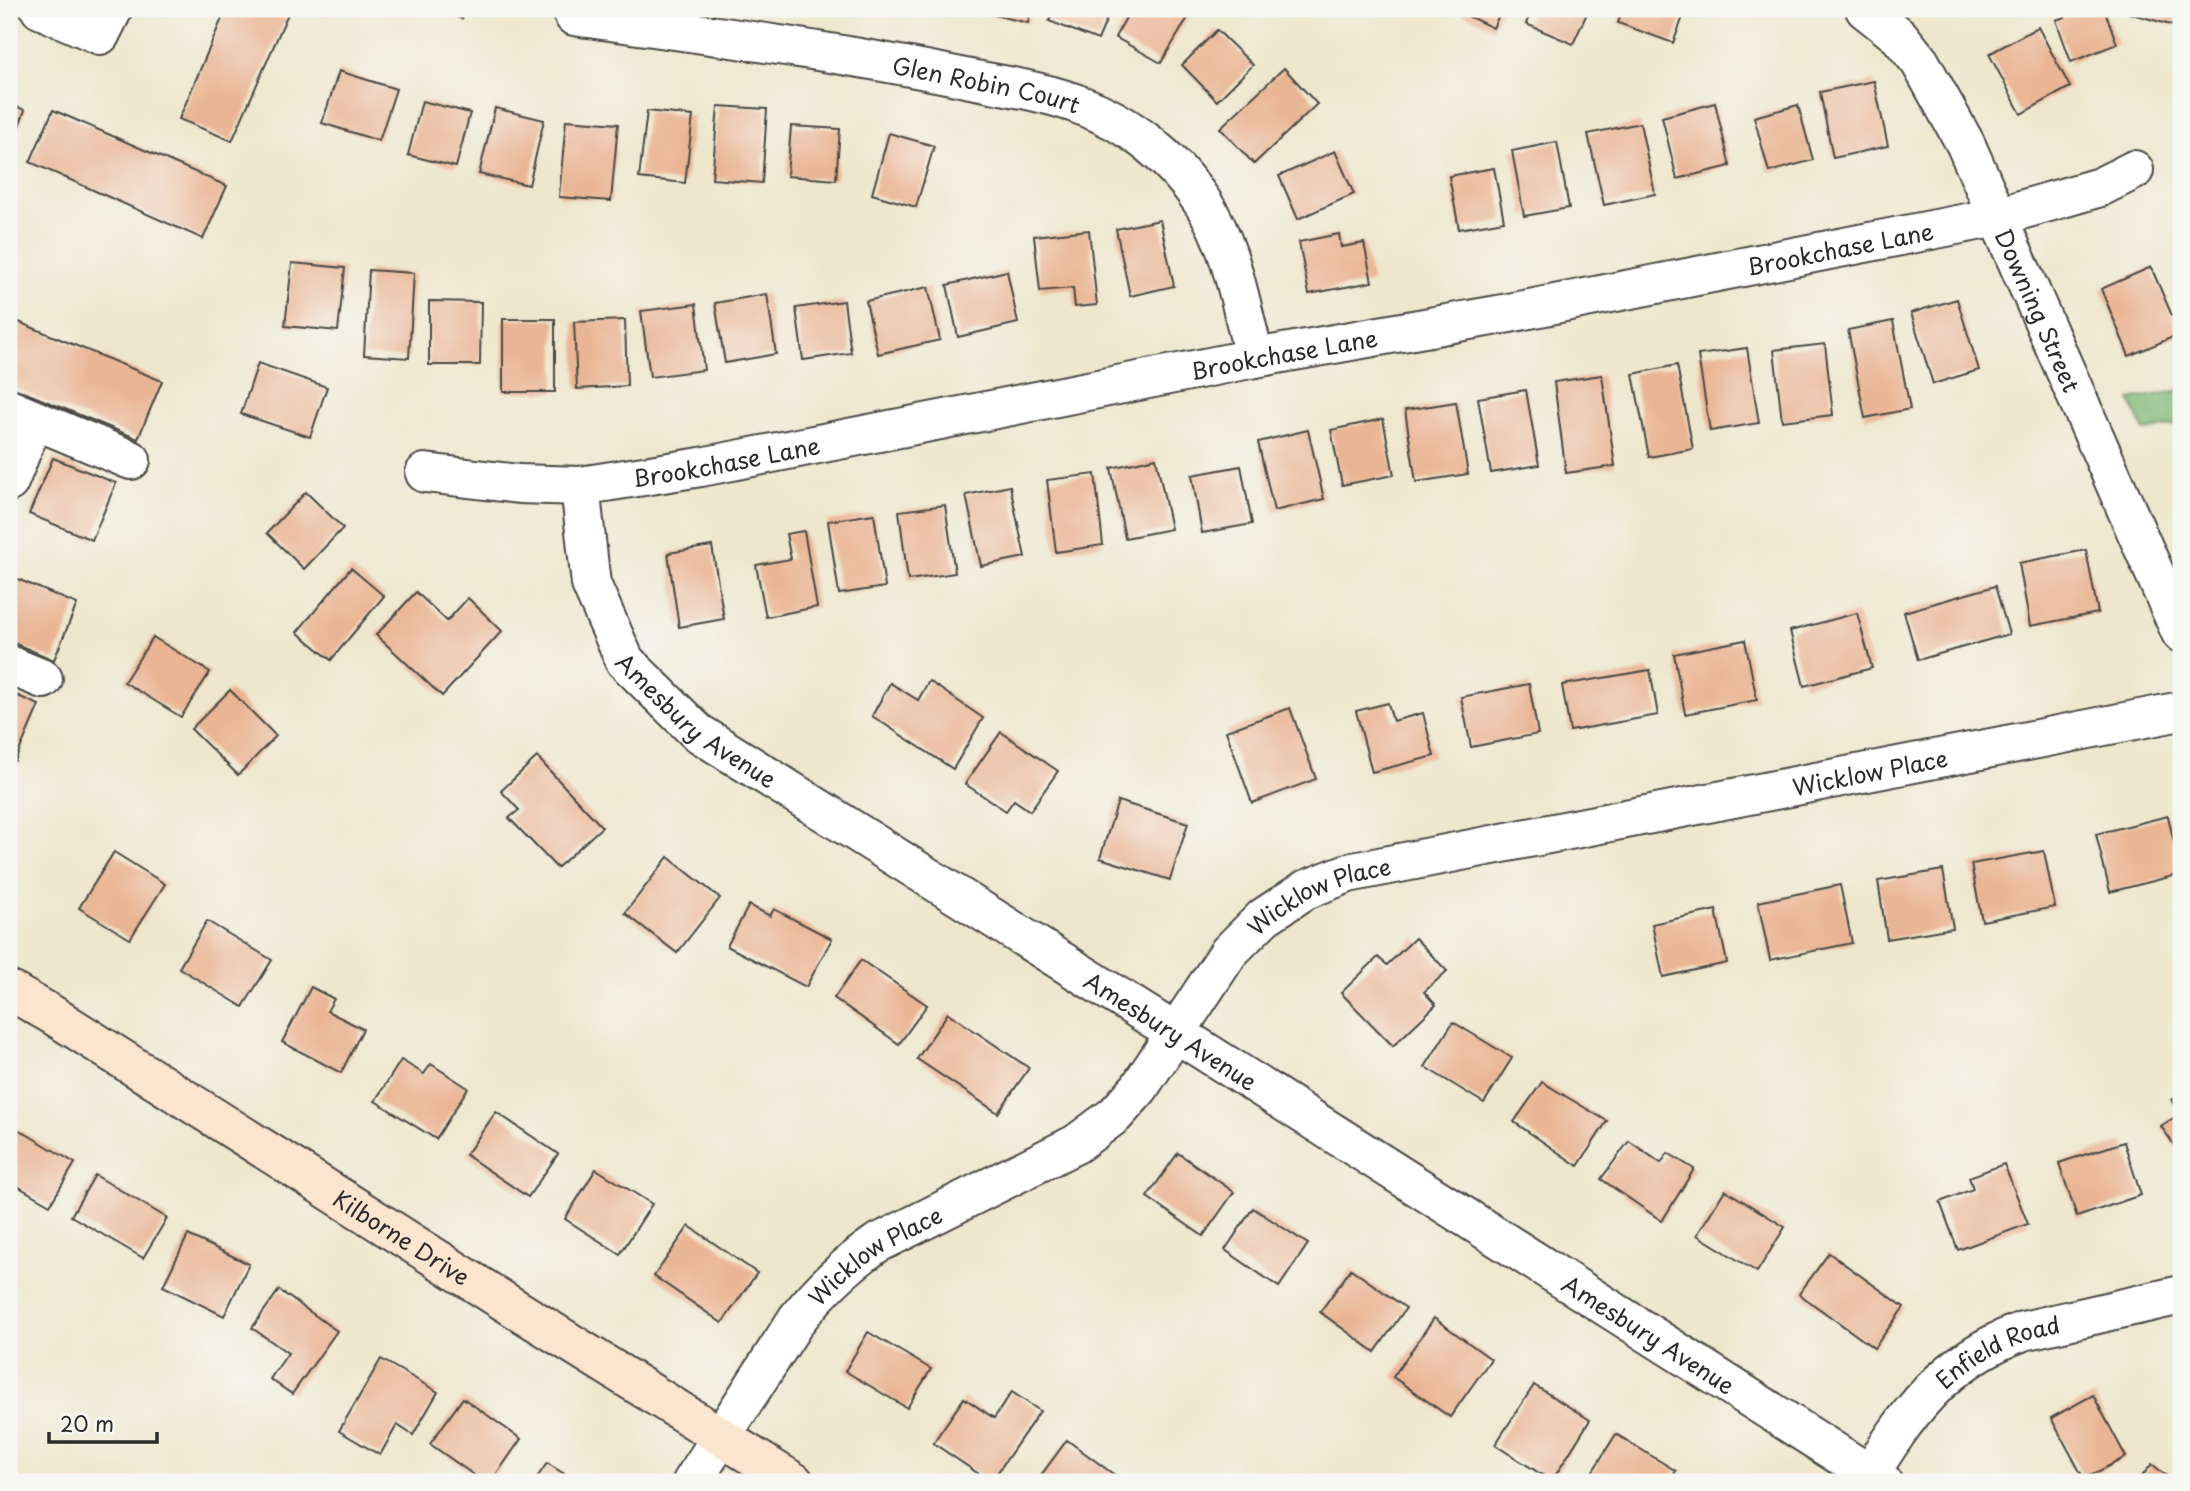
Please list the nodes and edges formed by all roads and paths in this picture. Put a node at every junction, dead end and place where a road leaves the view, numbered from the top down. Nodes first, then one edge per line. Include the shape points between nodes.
1 (40, 9) edge
2 (113, 9) edge
3 (1865, 9) edge
4 (574, 16) dead end
5 (2134, 170) dead end
6 (1997, 217) junction
7 (1255, 358) junction
8 (22, 415) edge
9 (131, 460) dead end
10 (425, 473) dead end
11 (9, 482) edge
12 (580, 486) junction
13 (2181, 633) edge
14 (2181, 711) edge
15 (9, 990) edge
16 (1176, 1033) junction
17 (2181, 1295) edge
18 (721, 1437) junction
19 (1872, 1480) edge
20 (692, 1482) edge
21 (794, 1482) edge

1 - 2 street via 100,35
3 - 6 street, Downing Street via 1899,36 1920,62 1965,143
4 - 7 street, Glen Robin Court via 930,71 1081,105 1118,123 1150,143 1203,203 1226,249
5 - 6 street, Brookchase Lane via 2100,187
6 - 7 street, Brookchase Lane
6 - 13 street, Downing Street
7 - 12 street, Brookchase Lane via 701,467
8 - 9 street
8 - 11 street
10 - 12 street, Brookchase Lane
12 - 16 street, Amesbury Avenue via 591,584 625,661 697,732
14 - 16 street, Wicklow Place via 1348,873 1305,890 1264,918 1229,952
15 - 18 street, Kilborne Drive
16 - 18 street, Wicklow Place via 1115,1115 1076,1144 876,1244 854,1260 797,1319
16 - 19 street, Amesbury Avenue
17 - 19 street, Enfield Road via 2022,1331 1961,1363 1906,1417
18 - 20 street, Wicklow Place
18 - 21 street, Kilborne Drive

